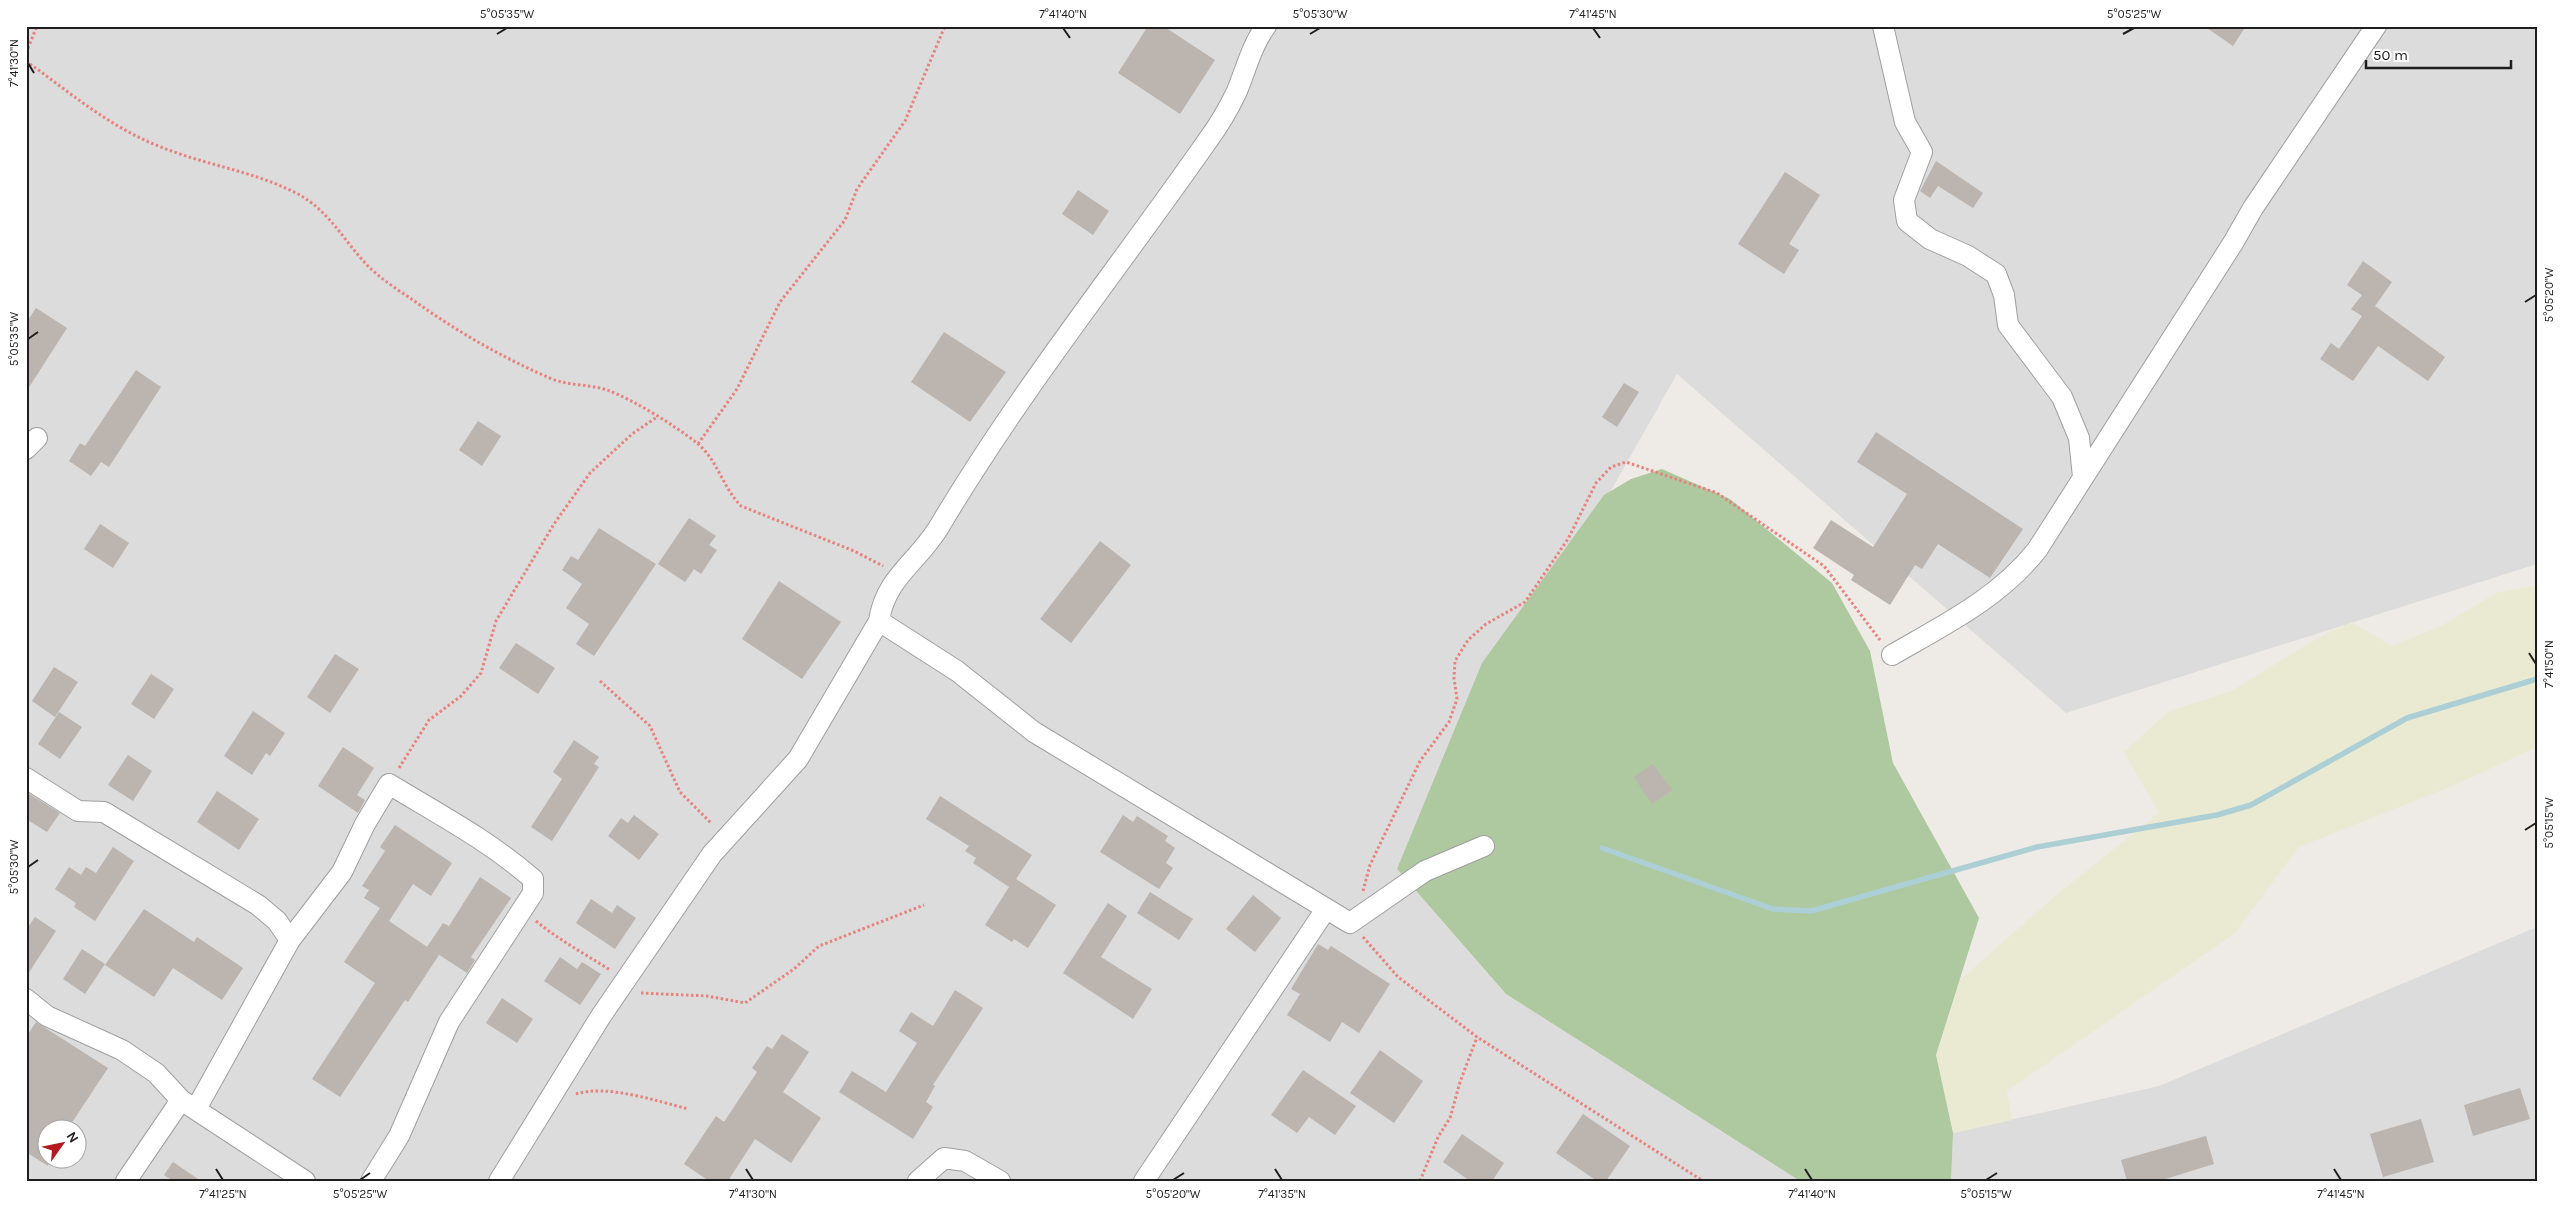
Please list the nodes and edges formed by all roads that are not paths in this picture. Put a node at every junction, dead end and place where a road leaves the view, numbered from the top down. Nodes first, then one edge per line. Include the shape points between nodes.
1 (1266, 26) edge
2 (1883, 26) edge
3 (2376, 26) edge
4 (2083, 477) junction
5 (879, 621) junction
6 (1892, 655) road end
7 (26, 778) edge
8 (1484, 846) dead end
9 (1326, 909) junction
10 (290, 940) junction
11 (26, 999) edge
12 (189, 1105) junction
13 (126, 1181) edge
14 (305, 1181) edge
15 (371, 1181) edge
16 (498, 1181) edge
17 (918, 1181) edge
18 (1000, 1181) edge
19 (1144, 1181) edge

1 - 5 street via 1257,38 1236,93 1210,138 964,484 930,542 899,574 881,605
2 - 4 street via 1905,122 1922,152 1904,200 1907,221 1930,240 1968,256 1996,274 2004,295 2008,325 2062,396 2079,438
3 - 4 street via 2253,208 2234,243
4 - 6 street via 2022,569 1974,607
5 - 9 street via 957,671 1034,732
5 - 16 street via 798,758 725,837 602,1016
7 - 10 street via 78,811 104,812 258,905 277,921
8 - 9 street via 1425,871 1350,923
9 - 19 street
10 - 12 street
10 - 15 street via 342,872 389,784 473,832 533,879 533,893 449,1022 399,1136
11 - 12 street via 46,1016 122,1050 156,1073
12 - 13 street
12 - 14 street
17 - 18 street via 944,1158 966,1161

